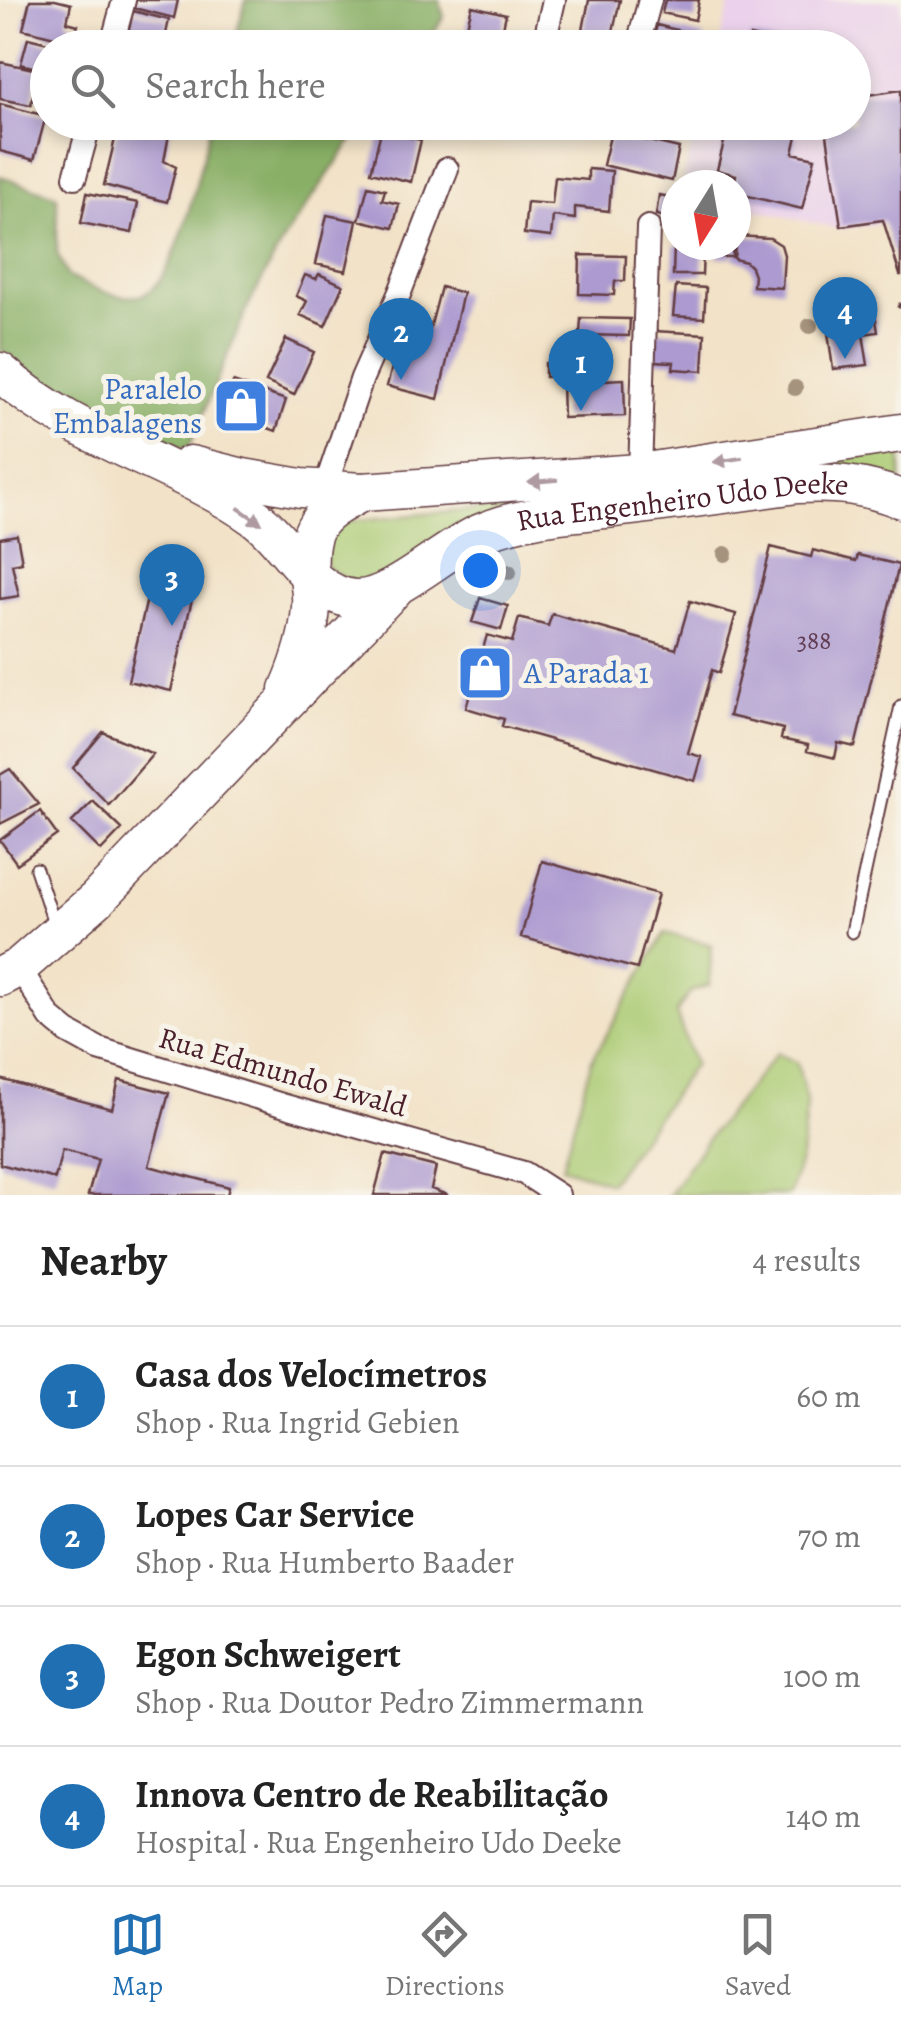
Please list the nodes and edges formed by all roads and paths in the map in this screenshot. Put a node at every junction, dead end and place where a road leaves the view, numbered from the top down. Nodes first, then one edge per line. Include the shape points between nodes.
1 (124, 0) edge
2 (554, 0) edge
3 (650, 0) edge
4 (116, 30) edge
5 (547, 30) edge
6 (642, 30) edge
7 (85, 140) edge
8 (447, 169) dead end
9 (75, 178) dead end
10 (648, 227) dead end
11 (0, 372) edge
12 (901, 432) edge
13 (134, 452) junction
14 (640, 473) junction
15 (324, 491) junction
16 (362, 492) junction
17 (901, 499) edge
18 (309, 574) junction
19 (399, 584) junction
20 (282, 705) junction
21 (901, 706) edge
22 (36, 869) dead end
23 (852, 932) dead end
24 (58, 935) junction
25 (9, 972) edge
26 (558, 1195) edge

1 - 4 street
2 - 5 street
3 - 6 street
7 - 9 street
8 - 15 street
10 - 14 street
11 - 13 main road via 68,420
12 -> 14 main road, Rua Engenheiro Udo Deeke
13 - 15 main road, Rua Engenheiro Udo Deeke
13 -> 18 main road, Rua Engenheiro Udo Deeke via 258,520
14 -> 16 main road, Rua Engenheiro Udo Deeke
15 - 16 main road, Rua Engenheiro Udo Deeke
16 - 18 main road via 315,525
17 - 19 main road, Rua Engenheiro Udo Deeke via 832,482 533,518 482,532
18 - 19 main road, Rua Engenheiro Udo Deeke via 351,599
18 - 20 main road via 309,632
19 - 20 main road
20 - 24 main road
21 - 23 lane
22 - 24 lane
24 - 25 main road
25 - 26 street, Rua Edmundo Ewald via 50,1017 99,1049 524,1173

